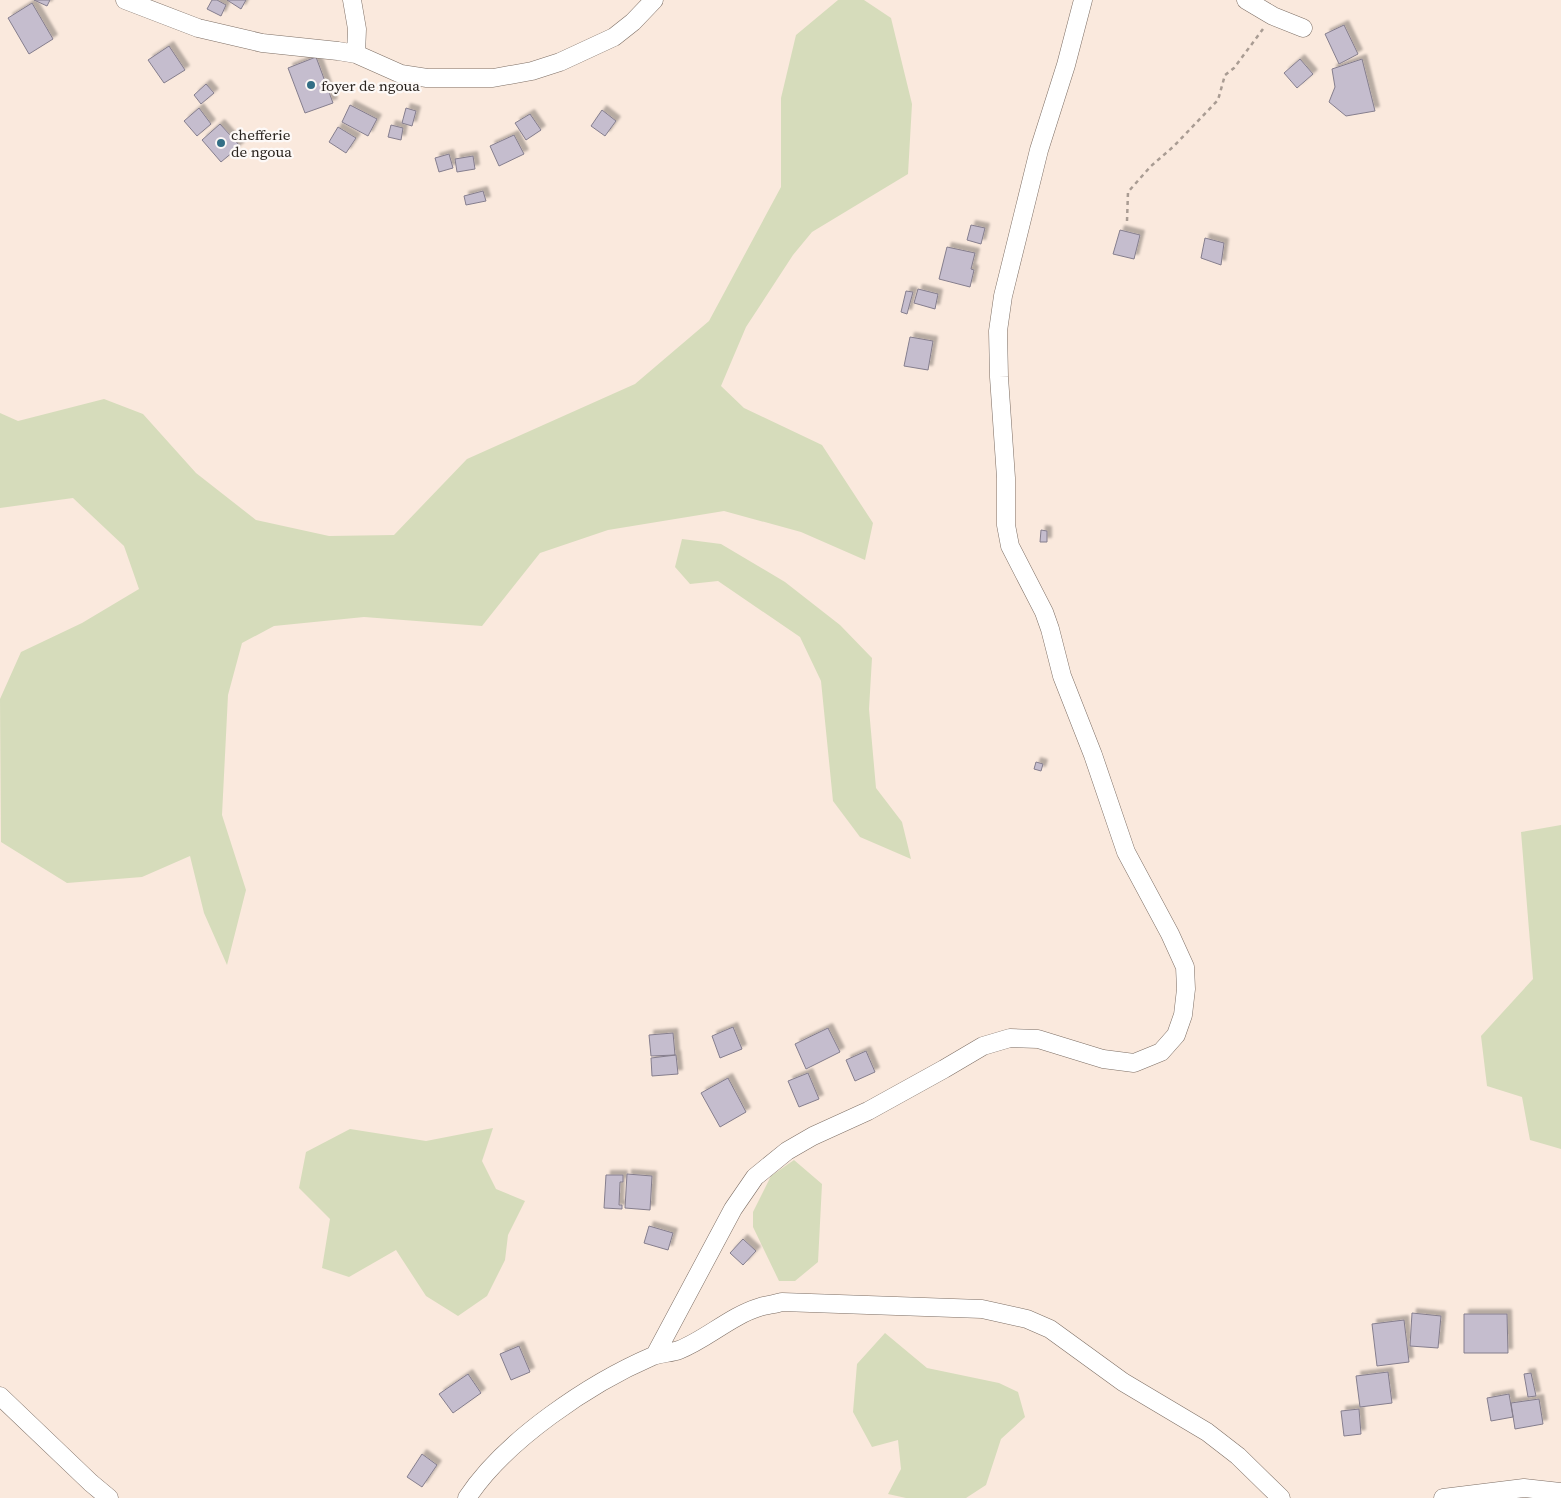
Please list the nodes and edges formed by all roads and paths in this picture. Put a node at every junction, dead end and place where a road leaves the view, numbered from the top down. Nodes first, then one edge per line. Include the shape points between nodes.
1 (125, 0) edge
2 (352, 0) edge
3 (654, 0) edge
4 (1083, 0) edge
5 (1246, 0) edge
6 (1273, 16) junction
7 (1303, 28) dead end
8 (356, 54) junction
9 (1127, 221) dead end
10 (655, 1355) junction
11 (0, 1396) edge
12 (1561, 1492) edge
13 (109, 1498) edge
14 (468, 1498) edge
15 (1281, 1498) edge
16 (1443, 1498) edge

1 - 8 street via 198,28 262,43
2 - 8 street via 357,29
3 - 8 street via 634,22 614,37 532,71 493,78 427,78 402,74
4 - 10 street via 1039,150 1003,296 998,332 1006,525 1010,546 1047,621 1062,676 1126,852 1184,967 1183,1015 1176,1035 1161,1052 1134,1063 1103,1059 1038,1039 1010,1038 983,1046 868,1111 787,1151 755,1177 733,1209
5 - 6 street
6 - 7 street
6 - 9 path via 1234,68 1225,75 1218,100 1128,192
10 - 14 street via 575,1398 542,1422 478,1482
10 - 15 street via 678,1350 759,1307 782,1302 982,1309 1027,1319 1050,1329 1123,1382 1207,1432 1238,1456
11 - 13 street
12 - 16 street via 1524,1488

